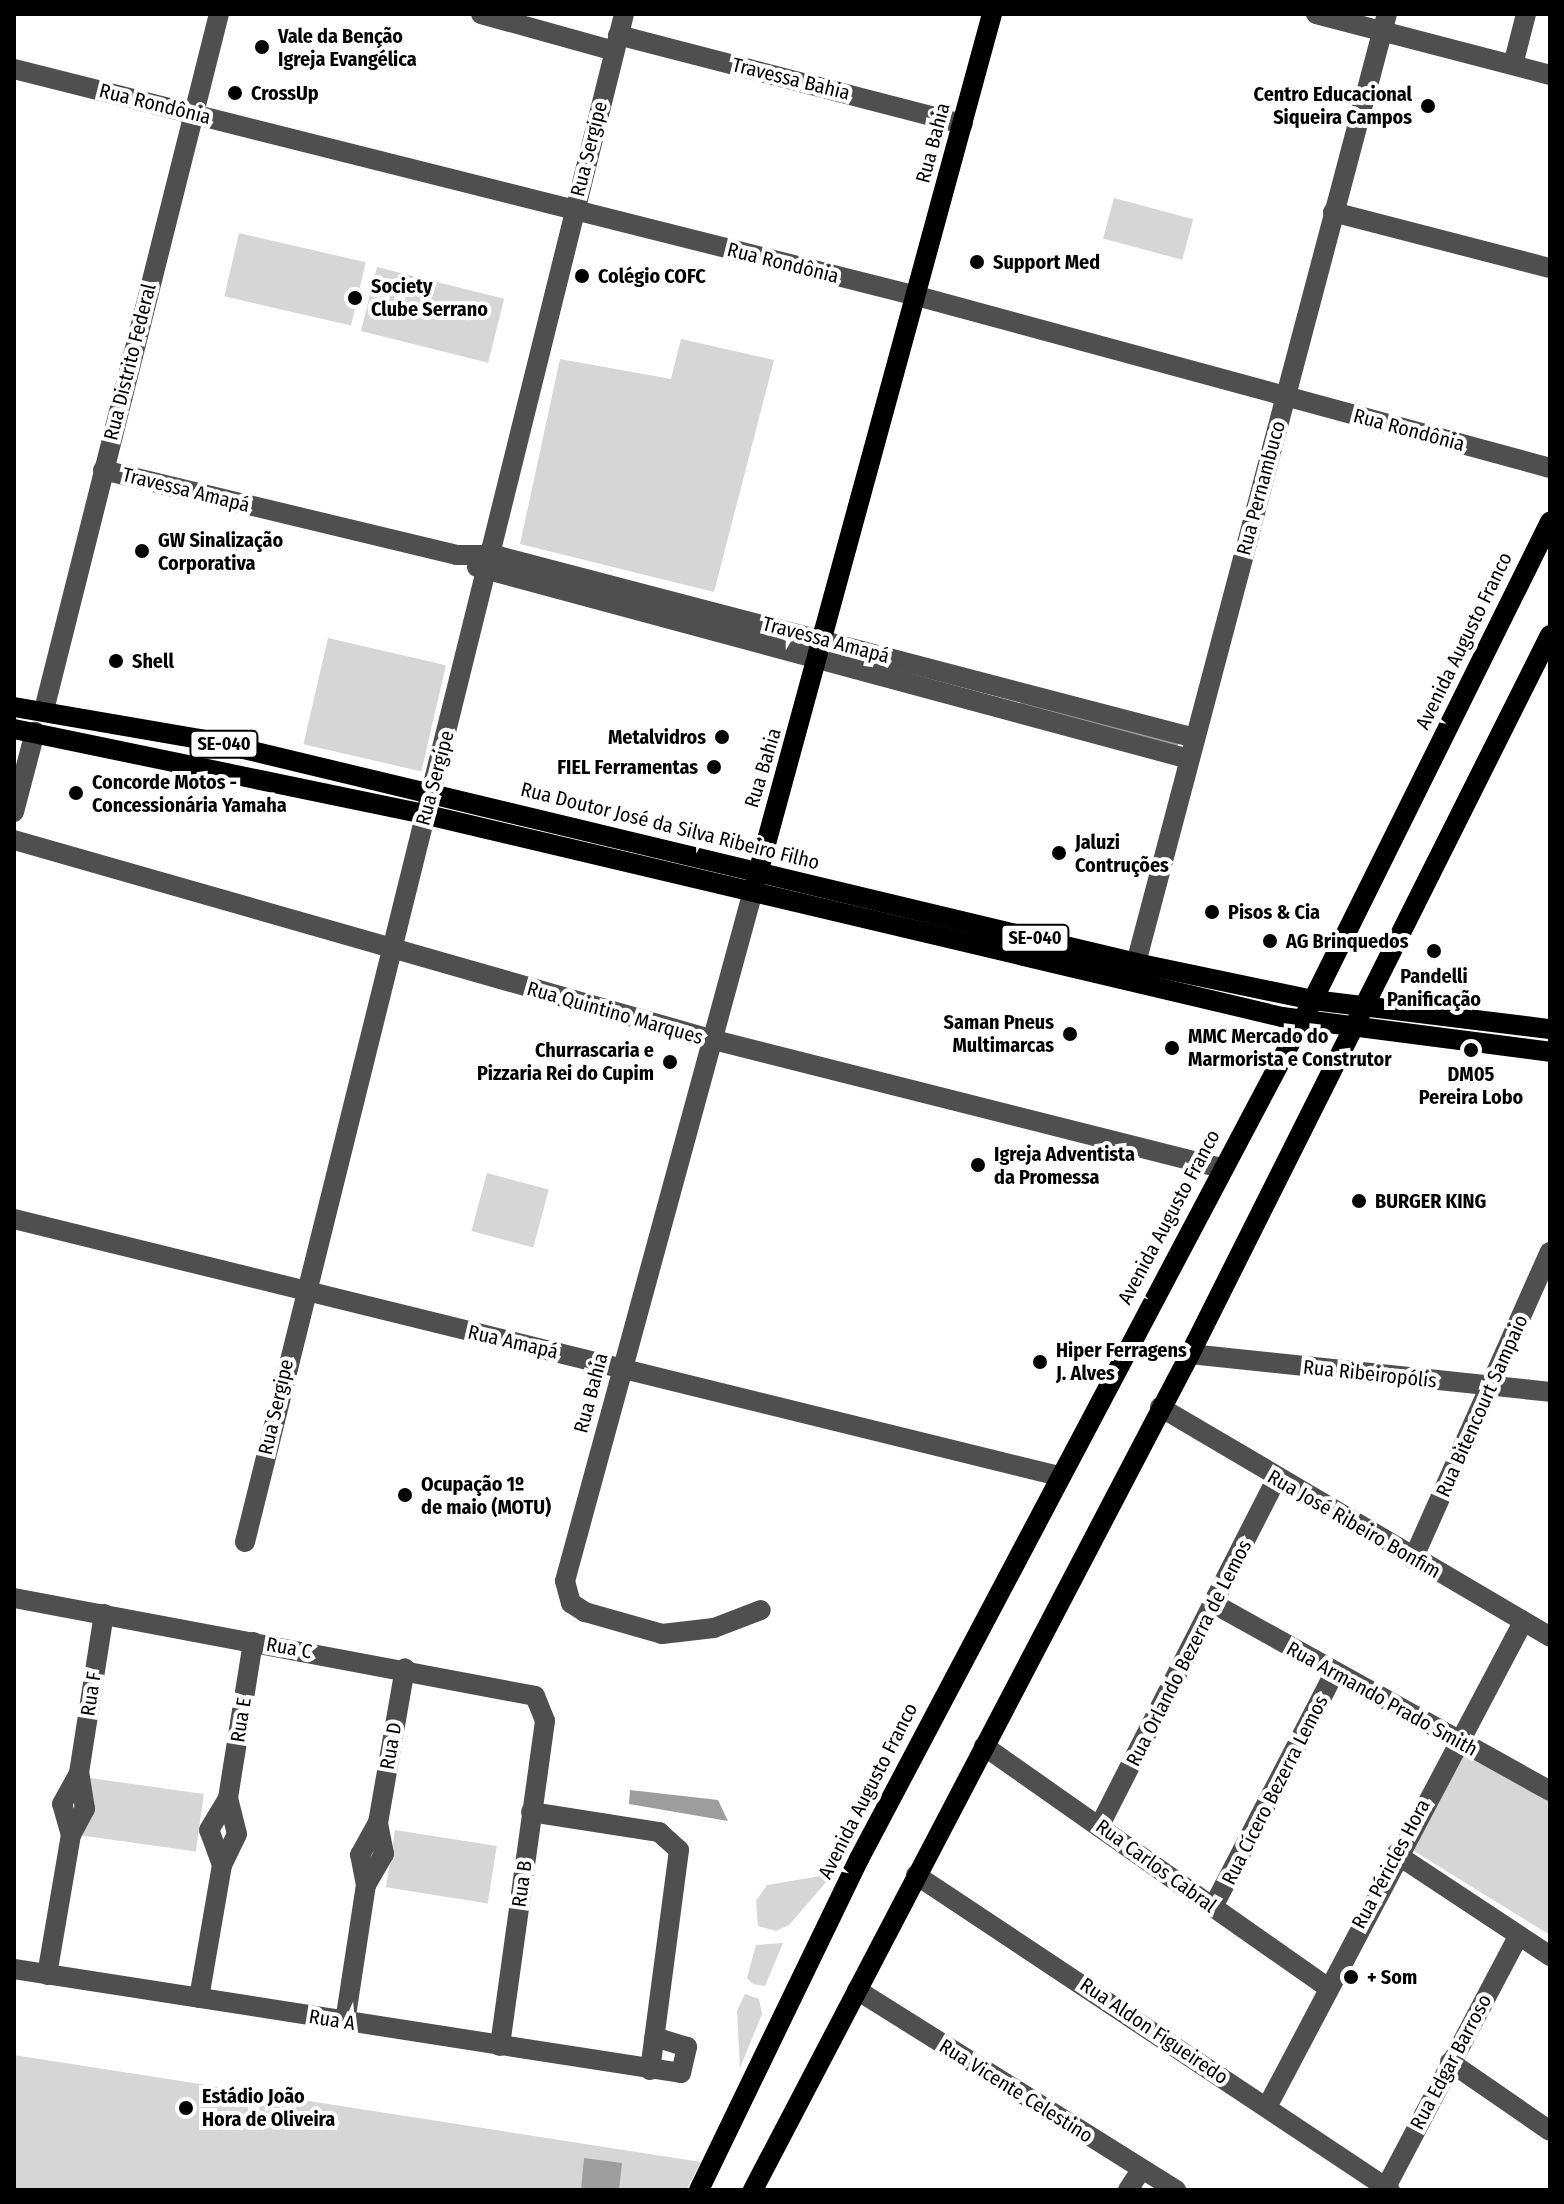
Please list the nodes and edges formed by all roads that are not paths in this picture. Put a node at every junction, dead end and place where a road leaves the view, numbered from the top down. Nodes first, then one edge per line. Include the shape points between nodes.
1 (219, 14) edge
2 (481, 14) edge
3 (624, 14) edge
4 (992, 14) edge
5 (1316, 14) edge
6 (1526, 14) edge
7 (1385, 23) edge
8 (616, 43) junction
9 (1513, 65) junction
10 (14, 69) edge
11 (1550, 75) edge
12 (193, 114) junction
13 (963, 124) junction
14 (574, 211) junction
15 (1333, 212) junction
16 (1550, 268) edge
17 (917, 296) junction
18 (1286, 397) junction
19 (1550, 468) edge
20 (103, 470) junction
21 (1550, 522) edge
22 (491, 564) junction
23 (1550, 635) edge
24 (825, 640) junction
25 (820, 662) junction
26 (14, 707) edge
27 (44, 710) junction
28 (14, 729) edge
29 (35, 732) junction
30 (1195, 738) junction
31 (1189, 759) junction
32 (431, 793) junction
33 (14, 812) edge
34 (425, 814) junction
35 (14, 840) edge
36 (756, 882) junction
37 (389, 948) junction
38 (1136, 963) junction
39 (1313, 1000) junction
40 (1362, 1006) junction
41 (1301, 1020) junction
42 (1351, 1028) junction
43 (1550, 1029) edge
44 (714, 1040) junction
45 (1550, 1052) edge
46 (1221, 1168) junction
47 (14, 1219) edge
48 (1550, 1252) edge
49 (302, 1290) junction
50 (1190, 1354) junction
51 (623, 1368) junction
52 (1490, 1387) junction
53 (1550, 1392) edge
54 (1160, 1407) junction
55 (1059, 1476) junction
56 (1276, 1480) junction
57 (245, 1542) dead end
58 (1413, 1559) junction
59 (14, 1598) edge
60 (1216, 1605) junction
61 (761, 1610) dead end
62 (104, 1614) junction
63 (1522, 1624) junction
64 (1550, 1637) edge
65 (253, 1642) junction
66 (405, 1668) junction
67 (1335, 1672) junction
68 (545, 1721) joint
69 (1456, 1742) junction
70 (984, 1746) junction
71 (1550, 1791) edge
72 (531, 1812) junction
73 (1100, 1825) junction
74 (1396, 1854) junction
75 (916, 1875) junction
76 (1213, 1907) junction
77 (1518, 1937) junction
78 (1550, 1956) edge
79 (14, 1969) edge
80 (47, 1975) junction
81 (1327, 1987) junction
82 (857, 1990) junction
83 (199, 1998) junction
84 (345, 2022) junction
85 (655, 2037) junction
86 (500, 2046) junction
87 (1450, 2062) junction
88 (650, 2070) junction
89 (1267, 2107) junction
90 (1550, 2131) edge
91 (1141, 2170) junction
92 (1388, 2188) edge
93 (699, 2190) edge
94 (753, 2190) edge
95 (1128, 2190) edge
96 (1176, 2190) edge

1 - 12 street, Rua Distrito Federal
2 - 8 street, Travessa Bahia
3 - 8 street, Rua Sergipe
4 - 13 main road, Rua Bahia
5 - 7 street
6 - 9 street
7 - 9 street
7 - 15 street, Rua Pernambuco
8 - 13 street, Travessa Bahia
8 - 14 street, Rua Sergipe
9 - 11 street
10 - 12 street, Rua Rondônia
12 - 14 street, Rua Rondônia
12 - 20 street, Rua Distrito Federal
13 - 17 main road, Rua Bahia
14 - 17 street, Rua Rondônia
14 - 22 street, Rua Sergipe
15 - 16 street
15 - 18 street, Rua Pernambuco
17 - 18 street, Rua Rondônia
17 - 24 main road, Rua Bahia
18 - 19 street, Rua Rondônia
18 - 30 street, Rua Pernambuco
20 - 22 street, Travessa Amapá
20 - 27 street, Rua Distrito Federal
21 - 39 main road, Avenida Augusto Franco
22 - 24 street, Travessa Amapá
22 - 25 street, Travessa Amapá
22 - 32 street, Rua Sergipe
23 - 40 main road
24 - 25 main road, Rua Bahia
24 - 30 street, Travessa Amapá
25 - 31 street, Travessa Amapá
25 - 36 main road, Rua Bahia
26 - 27 main road, Rua Doutor José da Silva Ribeiro Filho / SE-040
27 - 32 main road, Rua Doutor José da Silva Ribeiro Filho / SE-040
28 - 29 main road, Rua Doutor José da Silva Ribeiro Filho / SE-040
29 - 33 street
29 - 34 main road, Rua Doutor José da Silva Ribeiro Filho / SE-040
30 - 31 street, Rua Pernambuco
31 - 38 street, Rua Pernambuco
32 - 34 street, Rua Sergipe
32 - 36 main road, Rua Doutor José da Silva Ribeiro Filho / SE-040
34 - 36 main road, Rua Doutor José da Silva Ribeiro Filho / SE-040
34 - 37 street, Rua Sergipe
35 - 37 street, Rua Quintino Marques
36 - 38 main road, Rua Doutor José da Silva Ribeiro Filho / SE-040
36 - 41 main road, Rua Doutor José da Silva Ribeiro Filho / SE-040
36 - 44 street, Rua Bahia
37 - 44 street, Rua Quintino Marques
37 - 49 street, Rua Sergipe
38 - 39 main road, Rua Doutor José da Silva Ribeiro Filho / SE-040
39 - 40 main road, SE-040
39 - 41 main road, Avenida Augusto Franco
40 - 42 main road
40 - 43 main road, SE-040
41 - 42 main road, SE-040
41 - 46 main road, Avenida Augusto Franco
42 - 45 main road, SE-040
42 - 50 main road
44 - 46 street, Rua Quintino Marques
44 - 51 street, Rua Bahia
46 - 55 main road, Avenida Augusto Franco
47 - 49 street, Rua Amapá
48 - 52 street, Rua Bitencourt Sampaio
49 - 51 street, Rua Amapá
49 - 57 street, Rua Sergipe
50 - 52 street, Rua Ribeiropólis
50 - 54 main road
51 - 55 street, Rua Amapá
51 - 61 street, Rua Bahia via 565,1581 571,1603 585,1612 662,1634 714,1628
52 - 53 street, Rua Ribeiropólis
52 - 58 street, Rua Bitencourt Sampaio
54 - 56 street, Rua José Ribeiro Bonfim
54 - 70 main road
55 - 93 main road, Avenida Augusto Franco via 859,1859
56 - 58 street, Rua José Ribeiro Bonfim
56 - 60 street, Rua Orlando Bezerra de Lemos
58 - 63 street, Rua José Ribeiro Bonfim
59 - 62 street, Rua C
60 - 67 street, Rua Armando Prado Smith
60 - 73 street, Rua Orlando Bezerra de Lemos
62 - 65 street, Rua C
62 - 80 street, Rua F via 79,1773 85,1809 71,1835
63 - 64 street, Rua José Ribeiro Bonfim
63 - 69 street, Rua Péricles Hora
65 - 66 street, Rua C
65 - 83 street, Rua E via 228,1798 237,1834 222,1865
66 - 68 street, Rua C via 523,1690 542,1706
66 - 84 street, Rua D via 378,1823 384,1854 366,1885
67 - 69 street, Rua Armando Prado Smith
67 - 76 street, Rua Cícero Bezerra Lemos
68 - 72 street, Rua B
69 - 71 street, Rua Armando Prado Smith
69 - 74 street, Rua Péricles Hora
70 - 73 street, Rua Carlos Cabral
70 - 75 main road
72 - 85 street via 659,1832 675,1842 681,1869
72 - 86 street, Rua B
73 - 76 street, Rua Carlos Cabral
74 - 77 street
74 - 81 street, Rua Péricles Hora
75 - 82 main road
75 - 89 street, Rua Aldon Figueiredo
76 - 81 street, Rua Carlos Cabral
77 - 78 street
77 - 87 street, Rua Edgar Barroso
79 - 80 street, Rua A
80 - 83 street, Rua A
81 - 89 street, Rua Péricles Hora
82 - 91 street, Rua Vicente Celestino
82 - 94 main road
83 - 84 street, Rua A
84 - 86 street, Rua A
85 - 88 street
85 - 88 street, Rua A via 682,2043 689,2058 674,2075
86 - 88 street, Rua A
87 - 90 street
87 - 92 street, Rua Edgar Barroso
89 - 92 street, Rua Aldon Figueiredo
91 - 95 street
91 - 96 street, Rua Vicente Celestino

